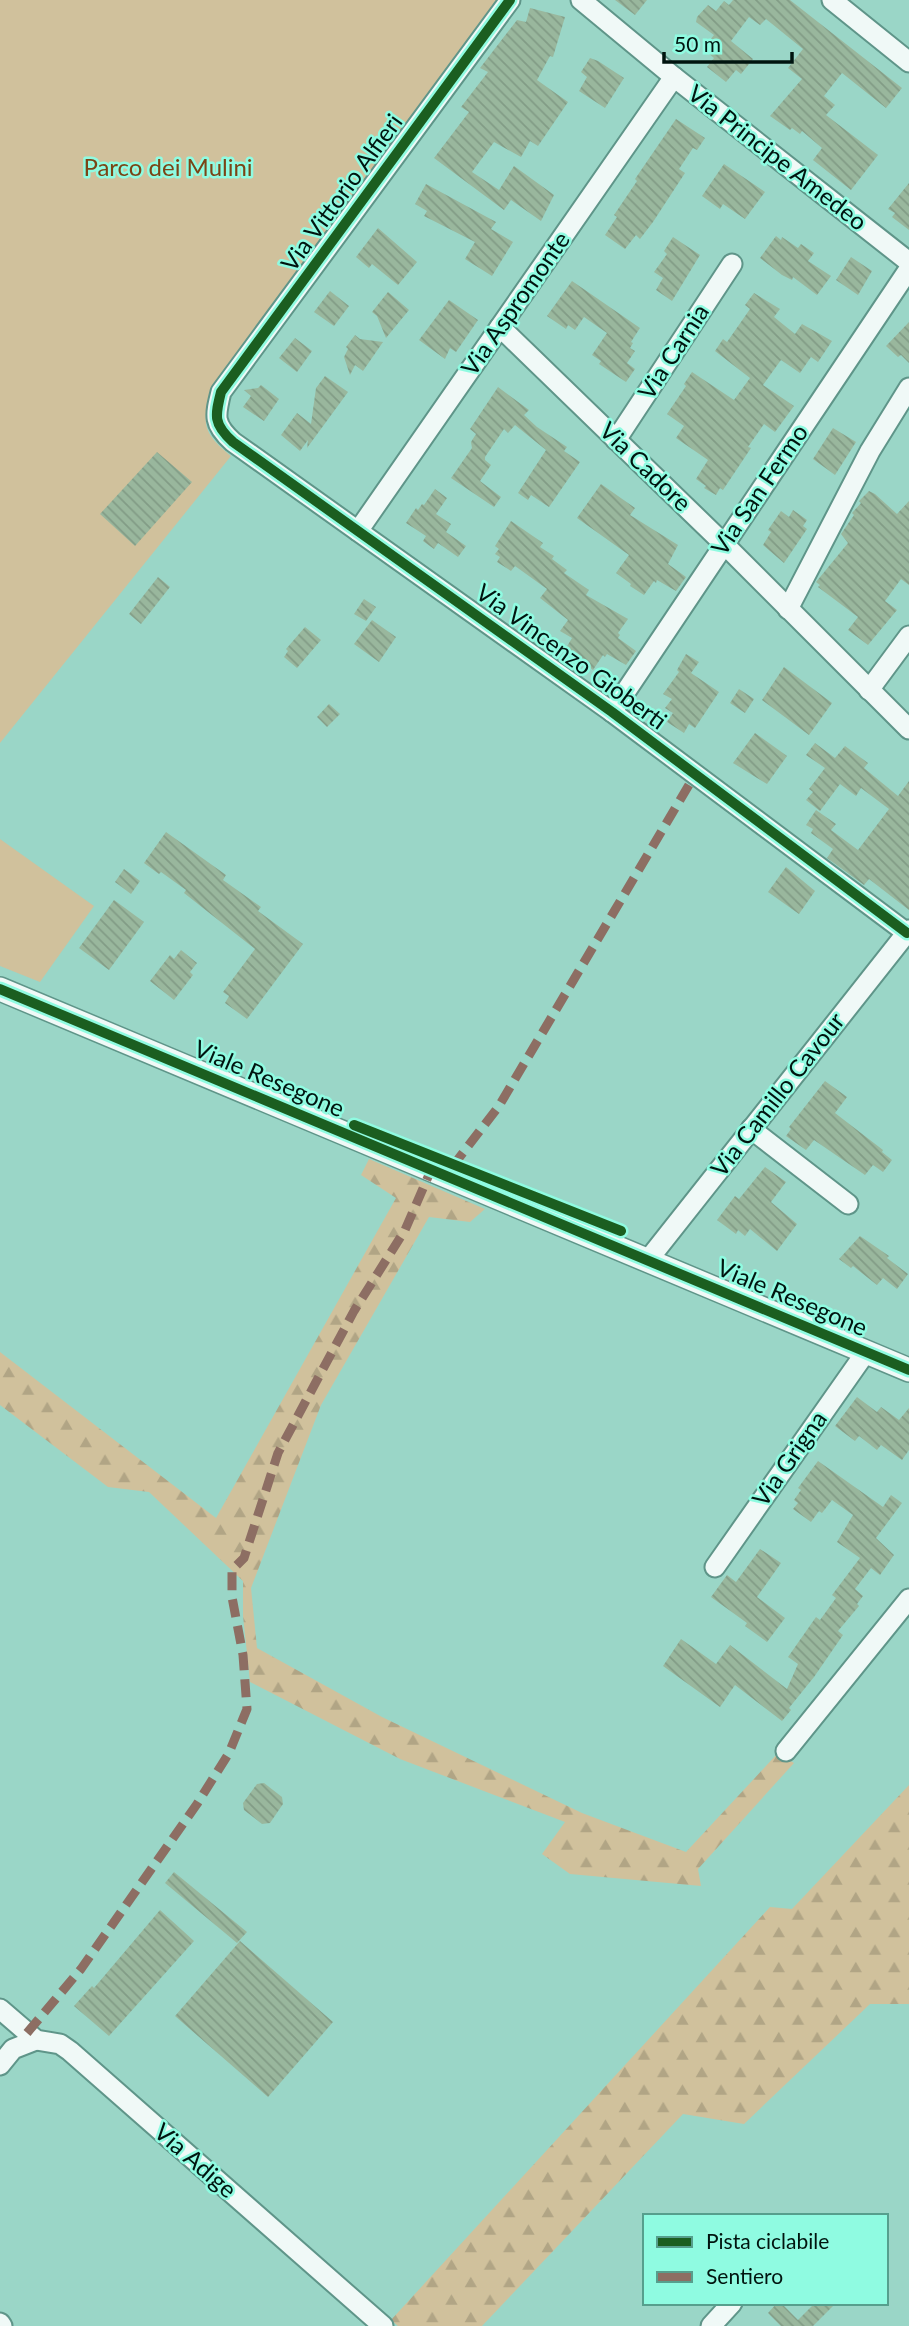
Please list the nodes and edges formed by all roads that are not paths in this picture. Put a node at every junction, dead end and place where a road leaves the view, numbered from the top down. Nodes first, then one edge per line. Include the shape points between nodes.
1 (510, 0) edge
2 (581, 0) edge
3 (832, 0) edge
4 (909, 62) edge
5 (674, 77) junction
6 (909, 262) edge
7 (732, 264) dead end
8 (909, 269) edge
9 (500, 327) junction
10 (909, 388) edge
11 (216, 415) joint
12 (616, 440) junction
13 (358, 531) junction
14 (724, 544) junction
15 (788, 609) junction
16 (909, 636) edge
17 (869, 690) junction
18 (612, 712) junction
19 (909, 729) edge
20 (908, 932) edge
21 (0, 989) edge
22 (751, 1129) junction
23 (848, 1204) dead end
24 (648, 1260) junction
25 (866, 1352) junction
26 (909, 1370) edge
27 (715, 1567) dead end
28 (909, 1599) edge
29 (786, 1752) dead end
30 (0, 2009) edge
31 (36, 2040) junction
32 (0, 2065) edge
33 (730, 2305) edge
34 (383, 2326) edge
35 (711, 2326) edge

1 - 11 street, Via Vittorio Alfieri via 222,392
2 - 5 street, Via Principe Amedeo
3 - 4 street
5 - 6 street, Via Principe Amedeo
5 - 9 street, Via Aspromonte
7 - 12 street, Via Carnia
8 - 14 street, Via San Fermo
9 - 12 street, Via Cadore
9 - 13 street, Via Aspromonte
10 - 15 street via 870,451
11 - 13 street, Via Vincenzo Gioberti via 221,431 233,442
12 - 14 street, Via Cadore
13 - 18 street, Via Vincenzo Gioberti
14 - 15 street, Via Cadore
14 - 18 street, Via San Fermo
15 - 17 street, Via Cadore
16 - 17 street
17 - 19 street, Via Cadore
18 - 20 street, Via Vincenzo Gioberti
20 - 22 street, Via Camillo Cavour
21 - 24 street, Viale Resegone
22 - 23 street
22 - 24 street, Via Camillo Cavour
24 - 25 street, Viale Resegone
25 - 26 street, Viale Resegone
25 - 27 street, Via Grigna
28 - 29 street
30 - 31 street, Via Adige
31 - 32 street via 13,2049
31 - 34 street, Via Adige via 70,2051
33 - 35 street

